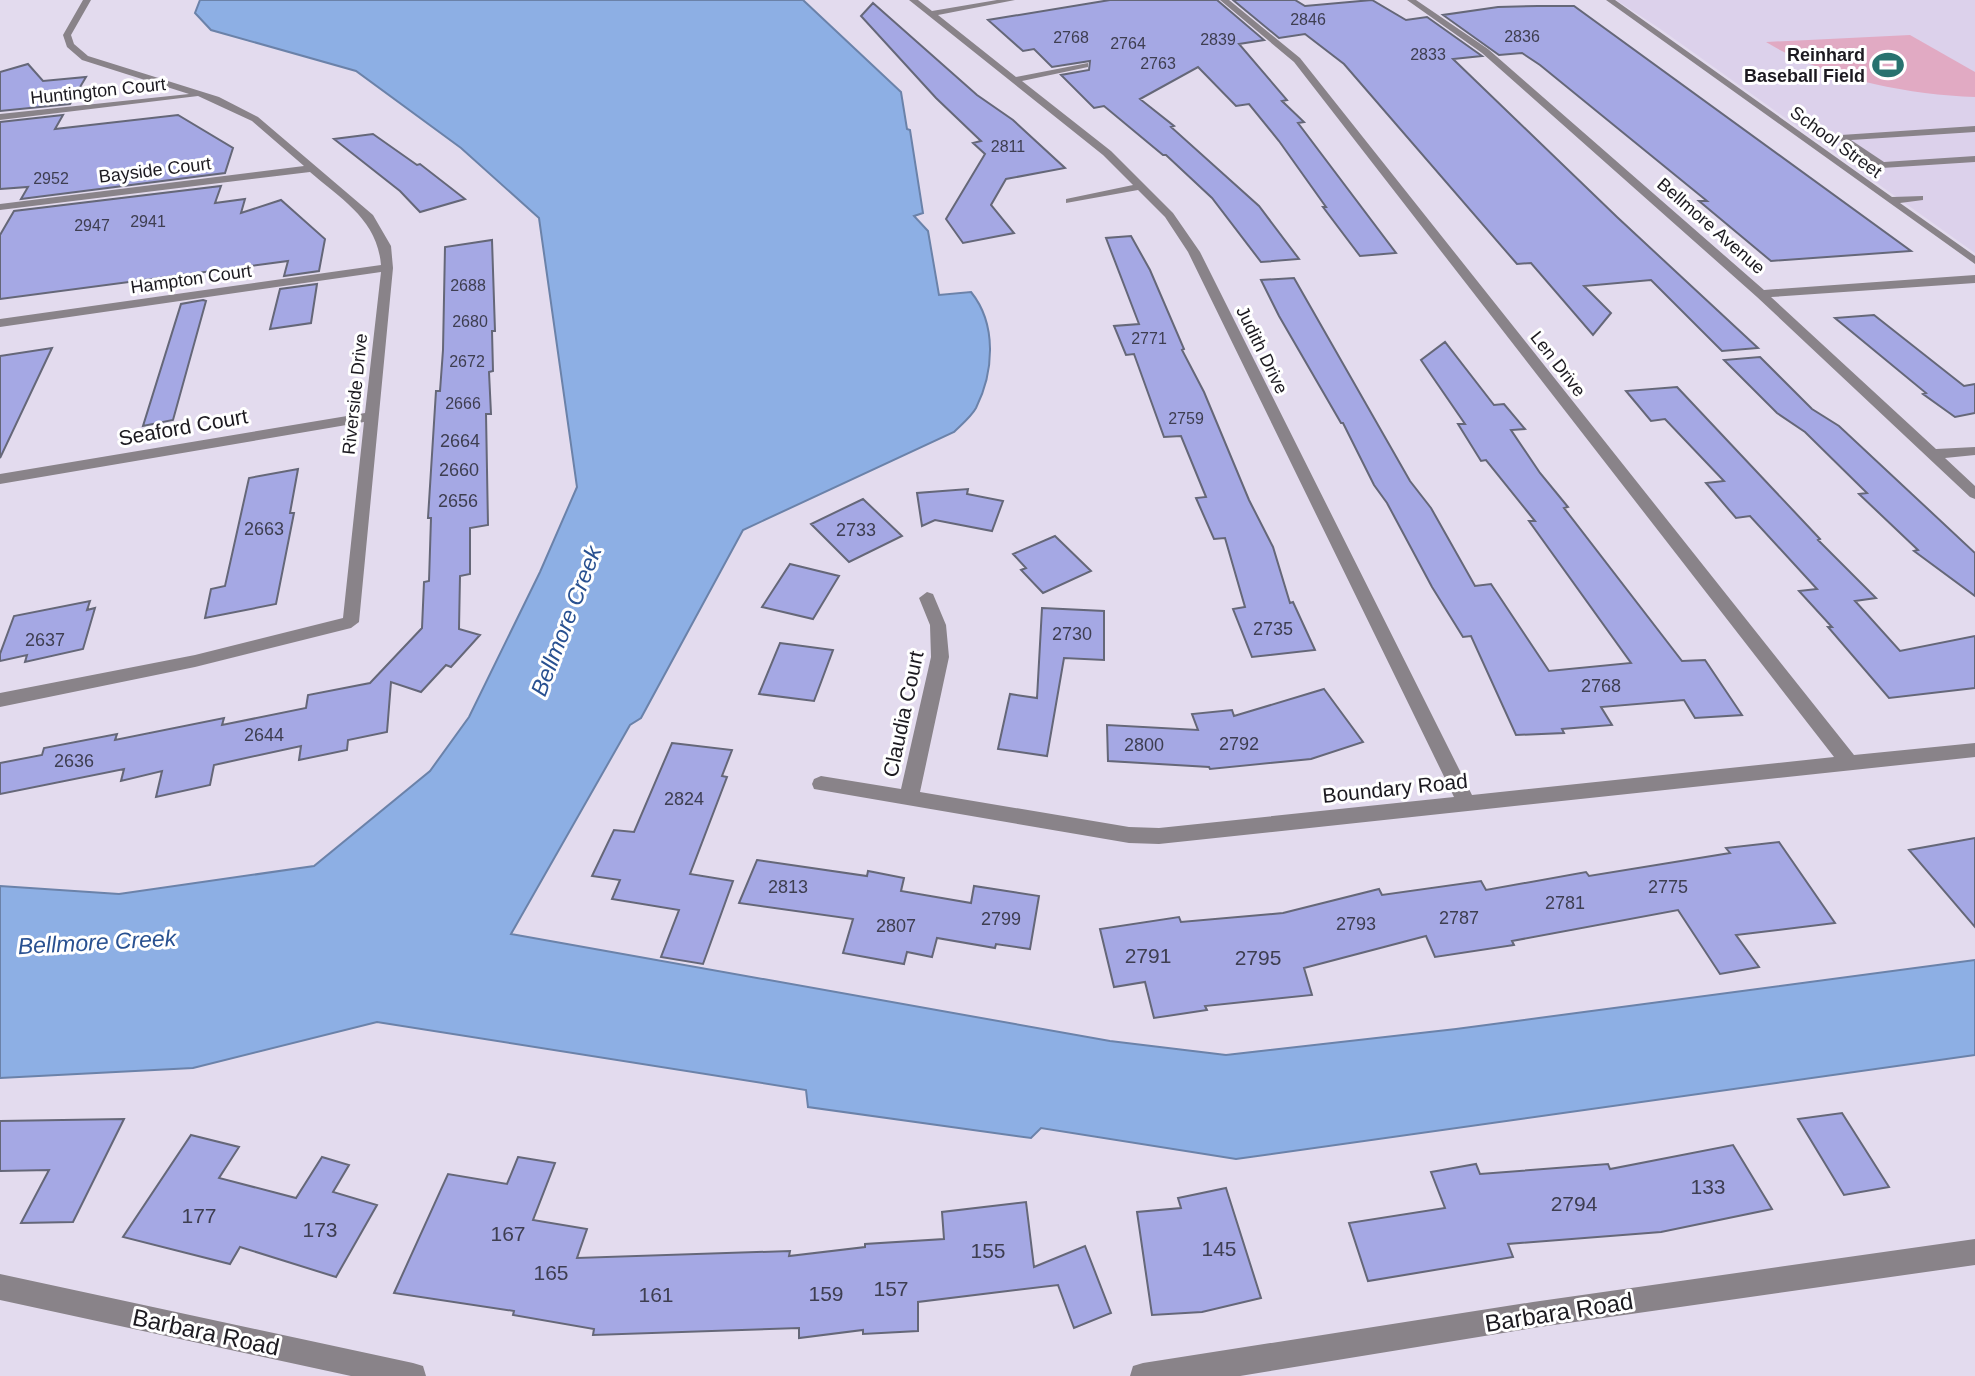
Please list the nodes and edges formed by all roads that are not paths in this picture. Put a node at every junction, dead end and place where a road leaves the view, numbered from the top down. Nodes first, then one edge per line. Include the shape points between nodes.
1 (87, 0) edge
2 (913, 0) edge
3 (1012, 0) edge
4 (1224, 0) edge
5 (1411, 0) edge
6 (1610, 0) edge
7 (931, 14) junction
8 (1085, 65) dead end
9 (1015, 80) junction
10 (200, 96) junction
11 (0, 117) edge
12 (1975, 130) edge
13 (1863, 152) junction
14 (1826, 154) junction
15 (1975, 159) edge
16 (314, 168) junction
17 (1140, 187) junction
18 (1919, 198) dead end
19 (1890, 200) junction
20 (1070, 201) dead end
21 (0, 207) edge
22 (1975, 261) edge
23 (387, 268) junction
24 (1975, 279) edge
25 (1762, 294) junction
26 (0, 323) edge
27 (373, 416) junction
28 (1975, 450) edge
29 (1932, 454) junction
30 (0, 479) edge
31 (1975, 494) edge
32 (927, 598) dead end
33 (0, 699) edge
34 (1975, 750) edge
35 (1850, 764) junction
36 (821, 784) dead end
37 (909, 798) junction
38 (1467, 804) junction
39 (1975, 1252) edge
40 (0, 1287) edge
41 (413, 1376) edge
42 (1143, 1376) edge

1 - 10 street, Riverside Drive via 67,34 70,45 85,58
2 - 7 street, Judith Drive
3 - 7 street
4 - 35 street, Len Drive via 1297,60
5 - 25 street, Bellmore Avenue via 1485,51
6 - 14 street, School Street
7 - 9 street, Judith Drive
8 - 9 street
9 - 17 street, Judith Drive via 1107,153
10 - 11 street, Huntington Court
10 - 16 street, Riverside Drive via 255,119
12 - 13 street via 1842,138
13 - 14 street
13 - 15 street via 1882,165
14 - 19 street, School Street
16 - 21 street, Bayside Court
16 - 23 street, Riverside Drive via 369,217 385,246
17 - 20 street
17 - 38 street, Judith Drive via 1169,215 1194,252
18 - 19 street
19 - 22 street, School Street
23 - 26 street, Hampton Court
23 - 27 street, Riverside Drive
24 - 25 street
25 - 29 street, Bellmore Avenue
27 - 30 street, Seaford Court
27 - 33 street, Riverside Drive via 351,622 195,661
28 - 29 street
29 - 31 street, Bellmore Avenue
32 - 37 street, Claudia Court via 938,625 940,657
34 - 35 street, Boundary Road
35 - 38 street, Boundary Road
36 - 37 street, Boundary Road
37 - 38 street, Boundary Road via 1129,835 1159,836
39 - 42 street, Barbara Road
40 - 41 street, Barbara Road

